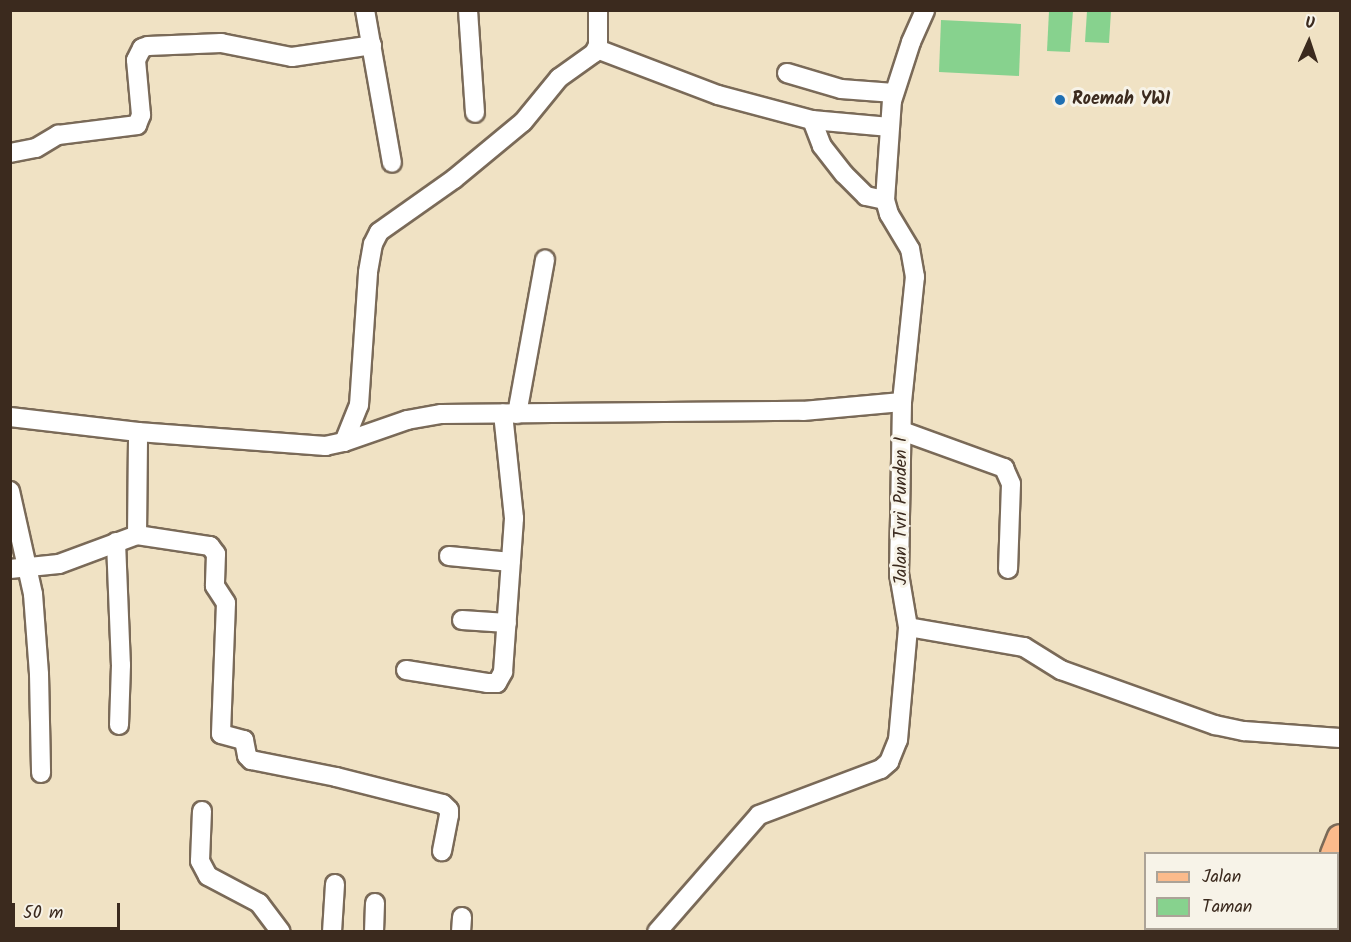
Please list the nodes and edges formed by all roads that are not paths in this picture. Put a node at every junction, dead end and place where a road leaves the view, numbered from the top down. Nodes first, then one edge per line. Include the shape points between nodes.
1 (365, 10) edge
2 (468, 10) edge
3 (598, 10) edge
4 (925, 10) edge
5 (372, 45) junction
6 (597, 49) junction
7 (788, 73) dead end
8 (894, 93) junction
9 (475, 113) dead end
10 (812, 120) junction
11 (890, 127) junction
12 (10, 153) edge
13 (392, 164) dead end
14 (885, 201) junction
15 (545, 260) dead end
16 (902, 402) junction
17 (510, 414) junction
18 (10, 417) edge
19 (902, 430) junction
20 (138, 432) junction
21 (344, 442) junction
22 (10, 491) edge
23 (137, 535) junction
24 (116, 542) junction
25 (449, 556) dead end
26 (511, 562) junction
27 (19, 569) edge
28 (1008, 569) dead end
29 (462, 620) dead end
30 (507, 623) junction
31 (908, 627) junction
32 (406, 670) dead end
33 (119, 725) dead end
34 (1341, 738) edge
35 (41, 773) dead end
36 (202, 811) dead end
37 (1341, 837) edge
38 (442, 851) dead end
39 (1334, 852) edge
40 (335, 884) dead end
41 (375, 903) dead end
42 (281, 932) edge
43 (333, 932) edge
44 (374, 932) edge
45 (657, 932) edge

1 - 5 street
2 - 9 street
3 - 6 street
4 - 8 street, Jalan Tvri Punden I
5 - 12 street via 292,57 221,43 148,46 142,48 136,60 141,115 137,125 58,135 36,148
5 - 13 street
6 - 10 street via 718,95
6 - 21 street via 559,78 523,122 454,179 379,232 368,272 359,405
7 - 8 street via 840,89
8 - 11 street, Jalan Tvri Punden I
10 - 11 street
10 - 14 street via 822,146 844,174 866,196
11 - 14 street, Jalan Tvri Punden I
14 - 16 street, Jalan Tvri Punden I via 910,249 915,277
15 - 17 street
16 - 17 street via 803,411
16 - 19 street, Jalan Tvri Punden I
17 - 21 street via 441,414 407,420
17 - 26 street via 514,518
18 - 20 street
19 - 28 street via 1004,468 1011,484
19 - 31 street, Jalan Tvri Punden I via 899,574
20 - 21 street via 325,446
20 - 23 street
22 - 27 street
23 - 24 street
23 - 38 street via 204,543 214,549 215,586 226,603 221,734 244,740 250,760 443,804 449,815
24 - 27 street via 59,564
24 - 33 street
25 - 26 street
26 - 30 street
27 - 35 street via 36,624
29 - 30 street
30 - 32 street via 503,672 497,682
31 - 34 street via 1024,647 1061,670 1215,725
31 - 45 street, Jalan Tvri Punden I via 898,740 889,762 881,769 759,815
36 - 42 street via 200,861 208,876 259,903
37 - 39 main road
40 - 43 street
41 - 44 street

